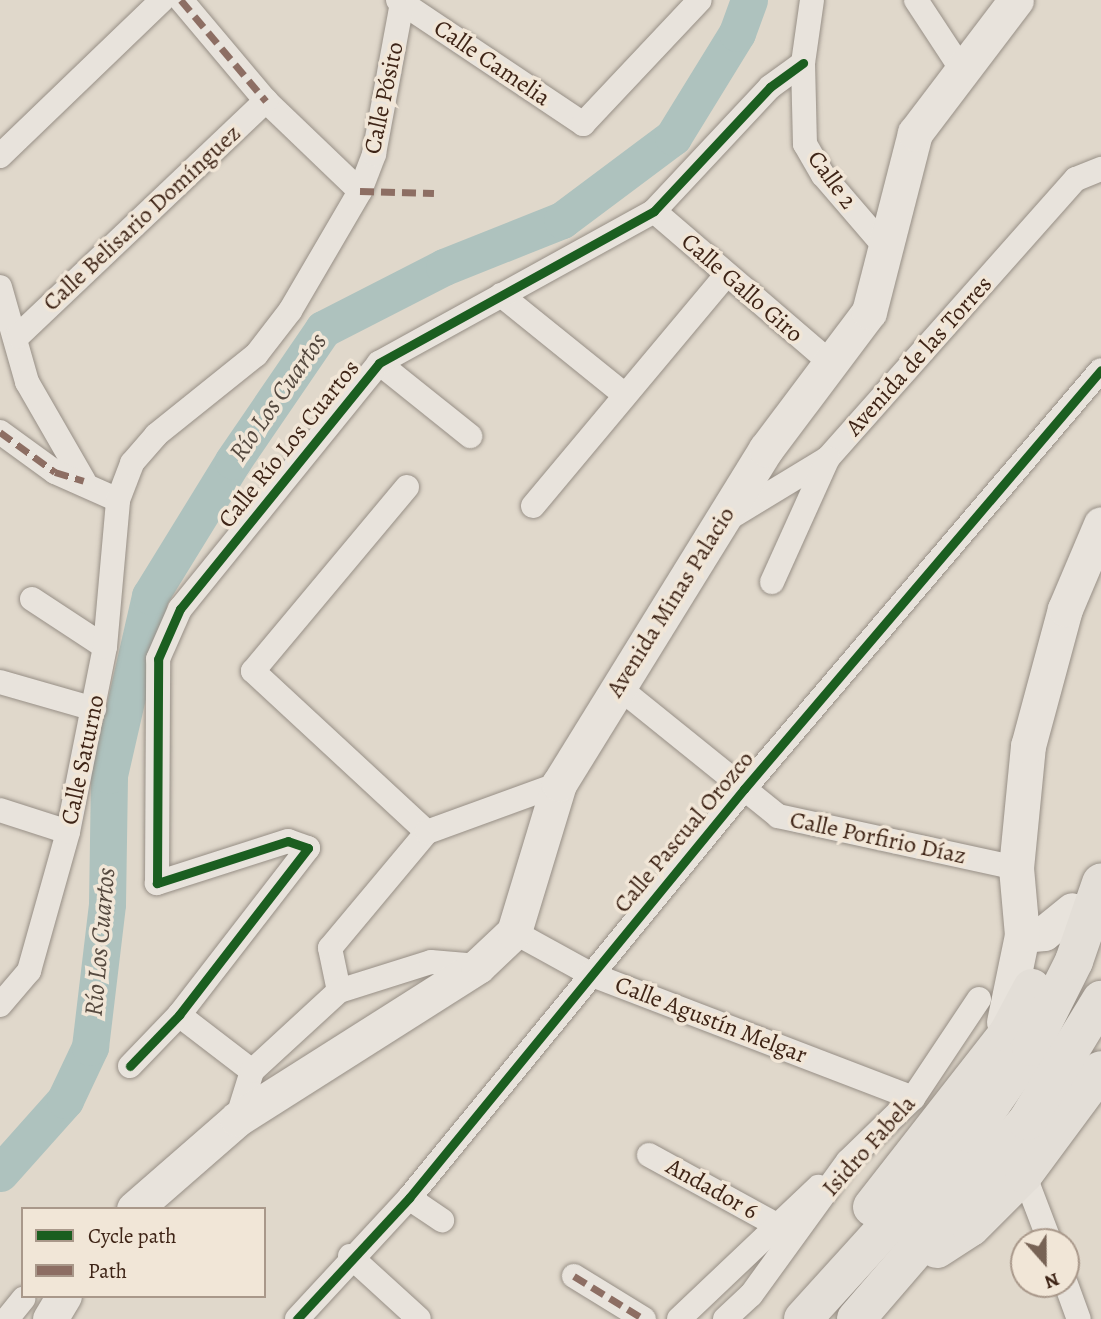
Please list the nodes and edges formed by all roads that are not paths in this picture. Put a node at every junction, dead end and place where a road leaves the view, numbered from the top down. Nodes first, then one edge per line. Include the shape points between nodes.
1 (162, 0) edge
2 (181, 0) edge
3 (812, 0) edge
4 (916, 0) edge
5 (1016, 0) edge
6 (400, 1) edge
7 (695, 2) edge
8 (803, 63) junction
9 (960, 67) junction
10 (266, 101) junction
11 (0, 156) edge
12 (1101, 169) edge
13 (360, 191) junction
14 (654, 211) junction
15 (884, 246) junction
16 (725, 276) junction
17 (0, 287) edge
18 (501, 295) junction
19 (18, 336) junction
20 (379, 363) junction
21 (831, 363) junction
22 (1101, 370) edge
23 (625, 395) junction
24 (0, 432) edge
25 (470, 436) dead end
26 (828, 458) junction
27 (84, 481) junction
28 (407, 486) dead end
29 (118, 500) junction
30 (533, 506) dead end
31 (719, 524) junction
32 (1101, 524) edge
33 (772, 582) dead end
34 (32, 599) dead end
35 (105, 647) junction
36 (0, 681) edge
37 (617, 686) junction
38 (94, 709) junction
39 (559, 783) junction
40 (744, 789) junction
41 (0, 810) edge
42 (68, 832) junction
43 (428, 832) junction
44 (1016, 868) junction
45 (1101, 882) edge
46 (1072, 910) junction
47 (514, 932) junction
48 (1022, 935) junction
49 (478, 966) junction
50 (590, 974) junction
51 (339, 990) junction
52 (979, 999) dead end
53 (1101, 1000) edge
54 (0, 1005) edge
55 (179, 1015) junction
56 (997, 1045) junction
57 (130, 1066) dead end
58 (1101, 1070) edge
59 (252, 1071) junction
60 (913, 1098) junction
61 (237, 1119) junction
62 (649, 1155) dead end
63 (848, 1161) junction
64 (1024, 1174) junction
65 (410, 1198) junction
66 (136, 1207) edge
67 (442, 1220) dead end
68 (775, 1224) junction
69 (1045, 1228) edge
70 (861, 1255) junction
71 (350, 1256) junction
72 (897, 1275) junction
73 (574, 1276) dead end
74 (60, 1298) edge
75 (1071, 1298) edge
76 (36, 1309) edge
77 (7, 1319) edge
78 (297, 1319) edge
79 (419, 1319) edge
80 (644, 1319) edge
81 (679, 1319) edge
82 (725, 1319) edge
83 (803, 1319) edge
84 (856, 1319) edge
85 (1079, 1319) edge

1 - 11 street
2 - 10 street
3 - 8 street
4 - 9 street
5 - 9 main road, Avenida Minas Palacio
6 - 7 street, Calle Camelia via 583,124
6 - 13 street, Calle Pósito via 384,120
8 - 14 street, Calle Río Los Cuartos via 770,87
8 - 15 street, Calle 2 via 805,144 822,175
9 - 15 main road, Avenida Minas Palacio via 915,133
10 - 13 street
10 - 19 street, Calle Belisario Domínguez
12 - 26 street, Avenida de las Torres via 1076,179
13 - 29 street, Calle Pósito via 290,311 256,355 156,435 132,463
14 - 16 street, Calle Gallo Giro
14 - 18 street, Calle Río Los Cuartos
15 - 21 main road, Avenida Minas Palacio via 869,312
16 - 21 street, Calle Gallo Giro
16 - 23 street
17 - 19 street
18 - 20 street, Calle Río Los Cuartos
18 - 23 street
19 - 27 street via 27,382
20 - 25 street
20 - 55 street, Calle Río Los Cuartos via 180,609 158,659 157,883 288,841 308,848
21 - 31 main road, Avenida Minas Palacio
22 - 40 street, Calle Pascual Orozco
23 - 30 street
24 - 27 street via 55,472
26 - 31 street, Avenida de las Torres
26 - 33 street
27 - 29 street
28 - 43 street via 253,671
29 - 35 street, Calle Saturno
31 - 37 main road, Avenida Minas Palacio
32 - 44 main road via 1065,609 1028,746
34 - 35 street
35 - 38 street, Calle Saturno
36 - 38 street
37 - 39 main road, Avenida Minas Palacio
37 - 40 street, Calle Porfirio Díaz
38 - 42 street, Calle Saturno
39 - 43 street
39 - 47 main road, Avenida Minas Palacio
40 - 44 street, Calle Porfirio Díaz via 778,816
40 - 50 street, Calle Pascual Orozco
41 - 42 street
42 - 54 street, Calle Saturno via 29,971
43 - 51 street via 330,948
44 - 48 main road
45 - 46 highway
45 - 70 highway via 1074,961 1031,1047 971,1134
46 - 48 main road via 1044,933
46 - 56 highway
47 - 49 main road, Avenida Minas Palacio
47 - 50 street, Calle Agustín Melgar
48 - 56 main road via 1015,991
49 - 51 street via 431,961
49 - 61 main road, Avenida Minas Palacio
50 - 60 street, Calle Agustín Melgar
50 - 65 street, Calle Pascual Orozco
51 - 59 street
52 - 60 street, Isidro Fabela
53 - 72 highway via 1027,1121
55 - 57 street
55 - 59 street
56 - 70 highway via 870,1210
58 - 64 highway
59 - 61 street
60 - 63 street, Isidro Fabela
61 - 66 main road, Avenida Minas Palacio
62 - 68 street, Andador 6
63 - 68 street
63 - 82 street, Isidro Fabela via 751,1295
64 - 69 street
64 - 72 highway via 971,1227
65 - 67 street
65 - 71 street, Calle Pascual Orozco
68 - 81 street
70 - 83 highway
71 - 78 street, Calle Pascual Orozco
71 - 79 street
72 - 84 highway
73 - 80 street
74 - 76 main road
75 - 85 street
76 - 77 street

